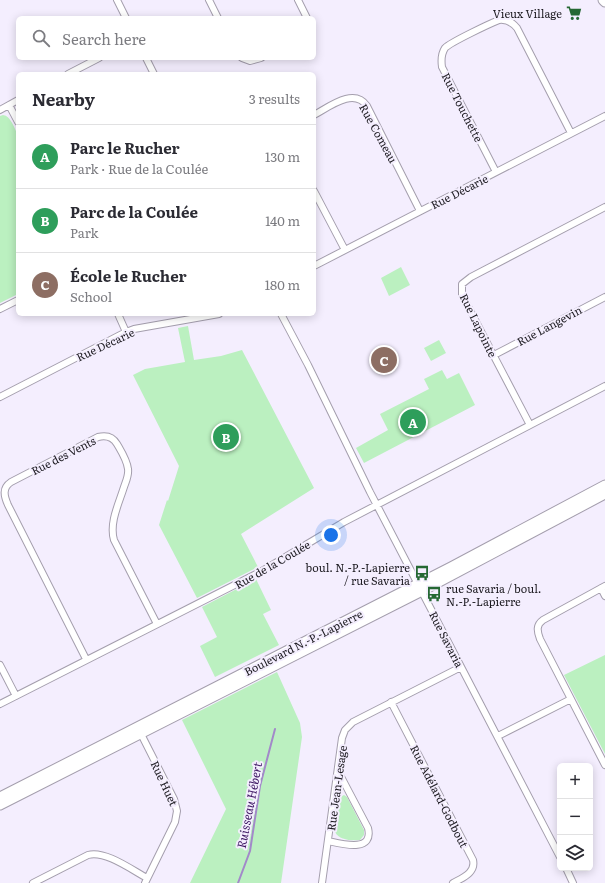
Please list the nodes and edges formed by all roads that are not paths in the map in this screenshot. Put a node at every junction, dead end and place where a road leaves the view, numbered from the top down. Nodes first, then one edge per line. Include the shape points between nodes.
1 (117, 0) edge
2 (209, 0) edge
3 (298, 0) edge
4 (125, 16) edge
5 (217, 16) edge
6 (306, 16) edge
7 (95, 60) edge
8 (147, 60) edge
9 (72, 72) edge
10 (153, 72) edge
11 (16, 101) edge
12 (9, 105) junction
13 (0, 110) edge
14 (316, 114) edge
15 (605, 116) edge
16 (16, 118) edge
17 (571, 133) junction
18 (496, 172) junction
19 (316, 195) edge
20 (605, 208) edge
21 (420, 211) junction
22 (345, 250) junction
23 (316, 265) edge
24 (605, 297) edge
25 (16, 301) edge
26 (0, 309) edge
27 (119, 316) edge
28 (207, 316) edge
29 (282, 316) edge
30 (126, 332) junction
31 (494, 355) junction
32 (605, 386) edge
33 (0, 397) edge
34 (530, 425) junction
35 (605, 485) edge
36 (605, 494) edge
37 (376, 504) junction
38 (420, 587) junction
39 (603, 587) edge
40 (605, 596) edge
41 (157, 624) junction
42 (86, 659) junction
43 (0, 665) edge
44 (461, 667) junction
45 (16, 696) junction
46 (571, 699) junction
47 (391, 702) junction
48 (0, 704) edge
49 (140, 730) junction
50 (498, 736) junction
51 (605, 765) edge
52 (338, 771) junction
53 (0, 797) edge
54 (0, 806) edge
55 (328, 841) junction
56 (557, 851) edge
57 (567, 871) edge
58 (146, 880) edge
59 (33, 883) edge
60 (322, 883) edge
61 (453, 883) edge
62 (573, 883) edge

1 - 4 street
2 - 5 street
3 - 6 street
7 - 9 street
8 - 10 street
11 - 12 street
12 - 13 street
12 - 16 street
14 - 21 street, Rue Comeau via 346,98 362,100
15 - 17 street, Rue Décarie
17 - 18 street, Rue Décarie
17 - 18 street, Rue Touchette via 514,24 507,20 499,20 453,43 443,52 442,66
18 - 21 street, Rue Décarie
19 - 22 street
20 - 31 street, Rue Lapointe via 462,284 462,296
21 - 22 street, Rue Décarie
22 - 23 street, Rue Décarie
24 - 31 street, Rue Langevin
25 - 26 street
27 - 30 street
28 - 30 street, Rue Décarie
29 - 37 street, Rue Savaria
30 - 33 street, Rue Décarie
31 - 34 street, Rue Lapointe
32 - 34 street, Rue de la Coulée
34 - 37 street, Rue de la Coulée
35 - 38 street, Boulevard N.-P.-Lapierre
36 - 38 street, Boulevard N.-P.-Lapierre
37 - 38 street, Rue Savaria
37 - 41 street, Rue de la Coulée via 262,571
38 - 44 street, Rue Savaria
38 - 49 street, Boulevard N.-P.-Lapierre
39 - 40 street
39 - 46 street via 546,618 538,626 540,639
41 - 42 street, Rue de la Coulée
41 - 42 street, Rue des Vents via 112,532 128,467 115,440 107,436 98,437 11,482 6,486 4,494
42 - 45 street, Rue de la Coulée
43 - 45 street
44 - 47 street, Rue Jean-Lesage
44 - 50 street, Rue Savaria
45 - 48 street, Rue de la Coulée
46 - 50 street
46 - 51 street
47 - 52 street, Rue Jean-Lesage via 347,727 342,738
47 - 61 street, Rue Adélard-Godbout via 473,860 470,873
49 - 53 street, Boulevard N.-P.-Lapierre
49 - 54 street, Boulevard N.-P.-Lapierre
49 - 58 street, Rue Huet via 174,799 177,811 175,822
50 - 56 street, Rue Savaria
52 - 55 street, Rue Jean-Lesage
52 - 55 street via 369,834 359,845
55 - 60 street, Rue Jean-Lesage
57 - 62 street
58 - 59 street via 104,855 95,854 88,855

